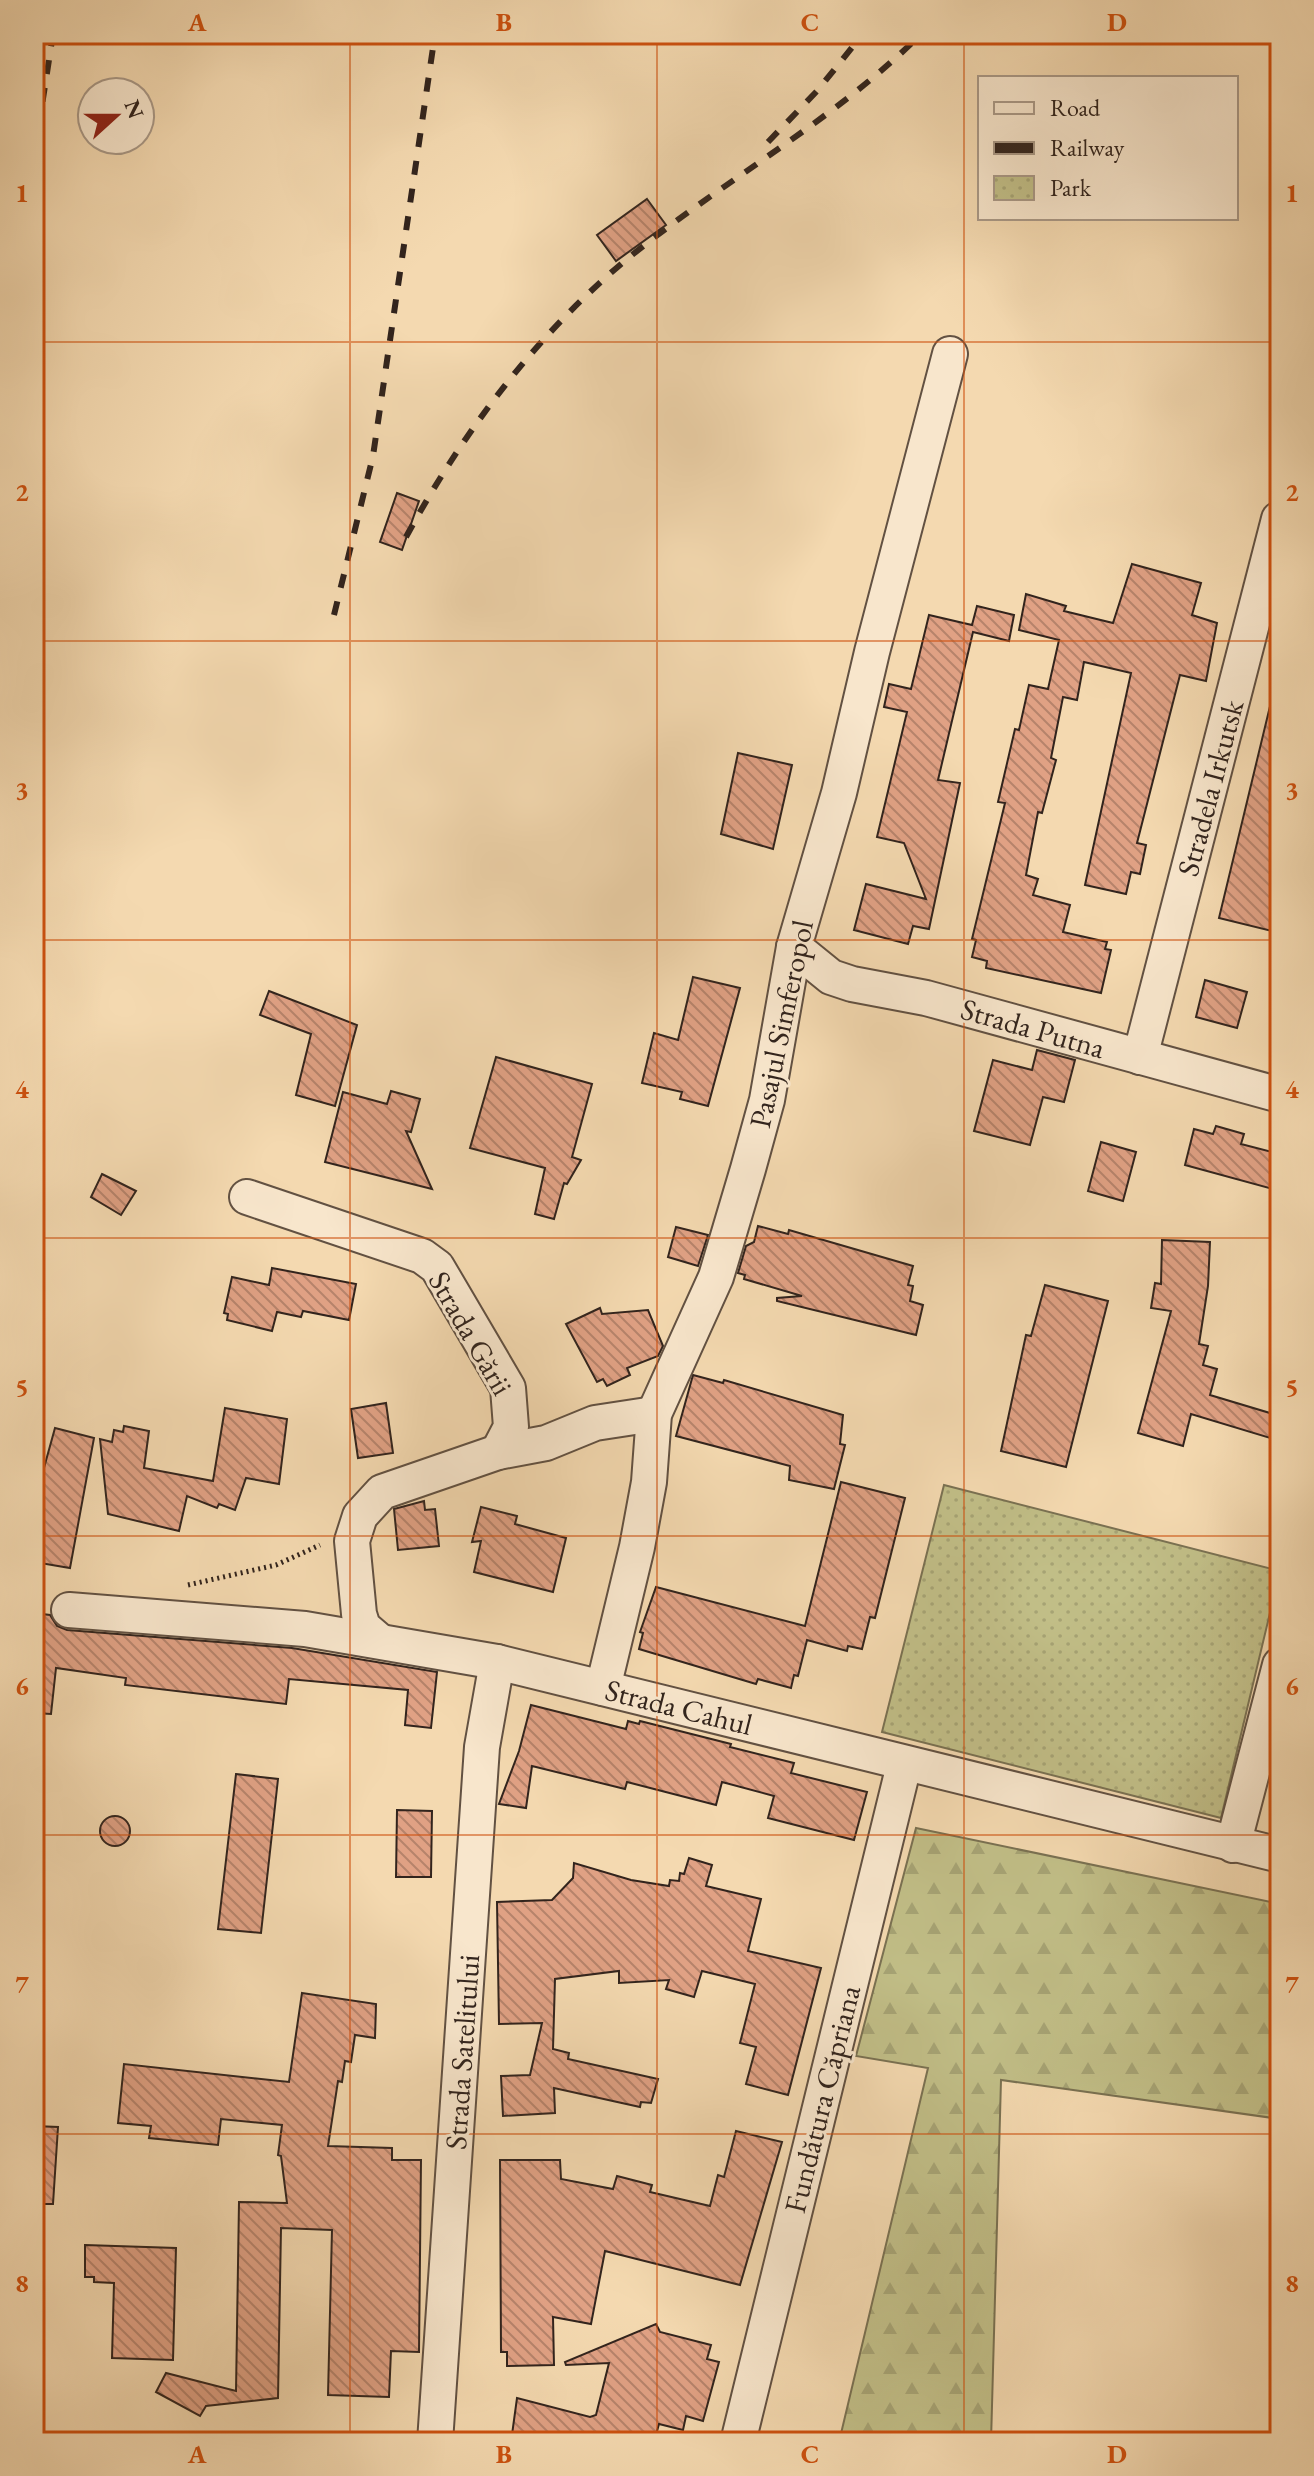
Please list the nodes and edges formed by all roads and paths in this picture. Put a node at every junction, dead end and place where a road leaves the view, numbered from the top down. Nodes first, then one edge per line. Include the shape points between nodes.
1 (950, 354) dead end
2 (1279, 519) edge
3 (794, 947) junction
4 (1140, 1057) junction
5 (1280, 1095) edge
6 (247, 1197) dead end
7 (654, 1414) junction
8 (498, 1452) junction
9 (356, 1526) junction
10 (69, 1610) dead end
11 (142, 1616) junction
12 (377, 1639) junction
13 (497, 1662) junction
14 (1280, 1665) edge
15 (603, 1688) junction
16 (904, 1765) junction
17 (1233, 1845) junction
18 (1280, 1855) edge
19 (740, 2434) dead end
20 (435, 2442) edge

1 - 3 street, Pasajul Simferopol via 839,793
2 - 4 street, Stradela Irkutsk
3 - 4 street, Strada Putna via 831,977 852,984 926,998
3 - 7 street, Pasajul Simferopol via 767,1100 716,1277
4 - 5 street, Strada Putna
6 - 8 street, Strada Gării via 422,1256 437,1267 508,1388 511,1427
7 - 8 street via 595,1423 535,1446
7 - 15 street, Pasajul Simferopol via 637,1547
8 - 9 street via 398,1484 368,1504
9 - 11 path via 276,1565 177,1588
9 - 12 street via 356,1596 363,1627
10 - 11 street, Strada Cahul
11 - 12 street, Strada Cahul
12 - 13 street, Strada Cahul
13 - 15 street, Strada Cahul
13 - 20 street, Strada Satelitului via 482,1747
14 - 17 street
15 - 16 street, Strada Cahul
16 - 17 street, Strada Cahul
16 - 19 street, Fundătura Căpriana
17 - 18 street, Strada Cahul

